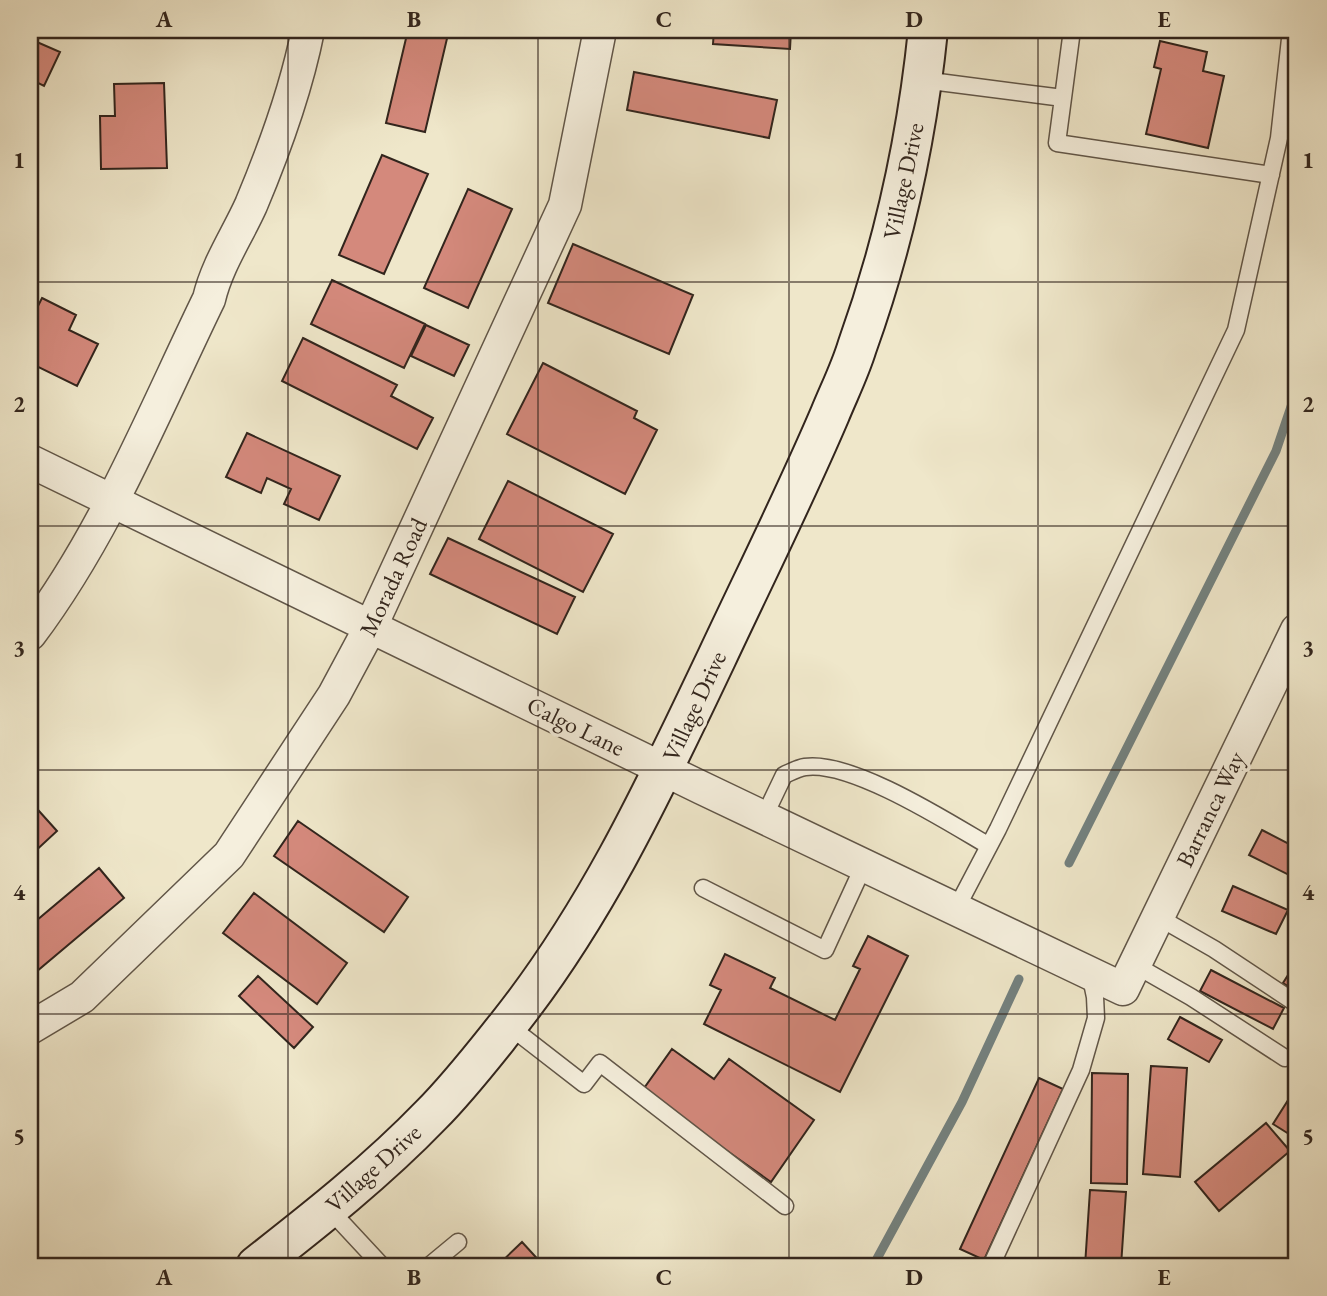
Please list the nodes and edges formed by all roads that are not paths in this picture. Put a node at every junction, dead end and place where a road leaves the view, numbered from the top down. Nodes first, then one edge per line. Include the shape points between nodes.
1 (308, 30) edge
2 (600, 30) edge
3 (928, 30) edge
4 (1073, 30) edge
5 (1291, 30) edge
6 (923, 80) junction
7 (1063, 98) junction
8 (1271, 175) junction
9 (30, 461) edge
10 (112, 500) junction
11 (371, 626) junction
12 (1297, 630) edge
13 (30, 634) edge
14 (664, 769) junction
15 (764, 817) junction
16 (989, 846) junction
17 (864, 865) junction
18 (702, 888) dead end
19 (956, 909) junction
20 (1158, 917) junction
21 (1090, 973) junction
22 (1129, 977) junction
23 (1297, 1004) edge
24 (508, 1025) junction
25 (30, 1028) edge
26 (1285, 1058) dead end
27 (785, 1206) dead end
28 (329, 1209) junction
29 (458, 1242) dead end
30 (256, 1266) edge
31 (382, 1266) edge
32 (429, 1266) edge
33 (991, 1266) edge

1 - 10 street via 280,134 250,206
2 - 11 street, Morada Road via 565,205
3 - 6 main road, Village Drive
4 - 7 lane
5 - 8 lane
6 - 7 lane
6 - 14 main road, Village Drive via 893,234 857,349 808,465
7 - 8 lane via 1057,143
8 - 16 lane via 1236,330
9 - 10 street, Calgo Lane
10 - 11 street, Calgo Lane
10 - 13 street via 79,562
11 - 14 street, Calgo Lane
11 - 25 street, Morada Road via 334,695 229,855 82,997
12 - 20 street, Barranca Way
14 - 15 street, Calgo Lane
14 - 24 main road, Village Drive via 574,933
15 - 16 lane via 784,775 818,767 840,770 912,801
15 - 17 street, Calgo Lane
16 - 19 lane
17 - 18 lane via 825,950
17 - 19 street, Calgo Lane
19 - 21 street, Calgo Lane
20 - 22 street, Barranca Way
20 - 23 lane
21 - 22 street, Calgo Lane
21 - 33 lane via 1096,1018 1081,1070
22 - 26 lane via 1191,997
24 - 27 lane via 584,1084 600,1063
24 - 28 main road, Village Drive via 432,1115
28 - 30 main road, Village Drive
28 - 31 lane
29 - 32 lane

